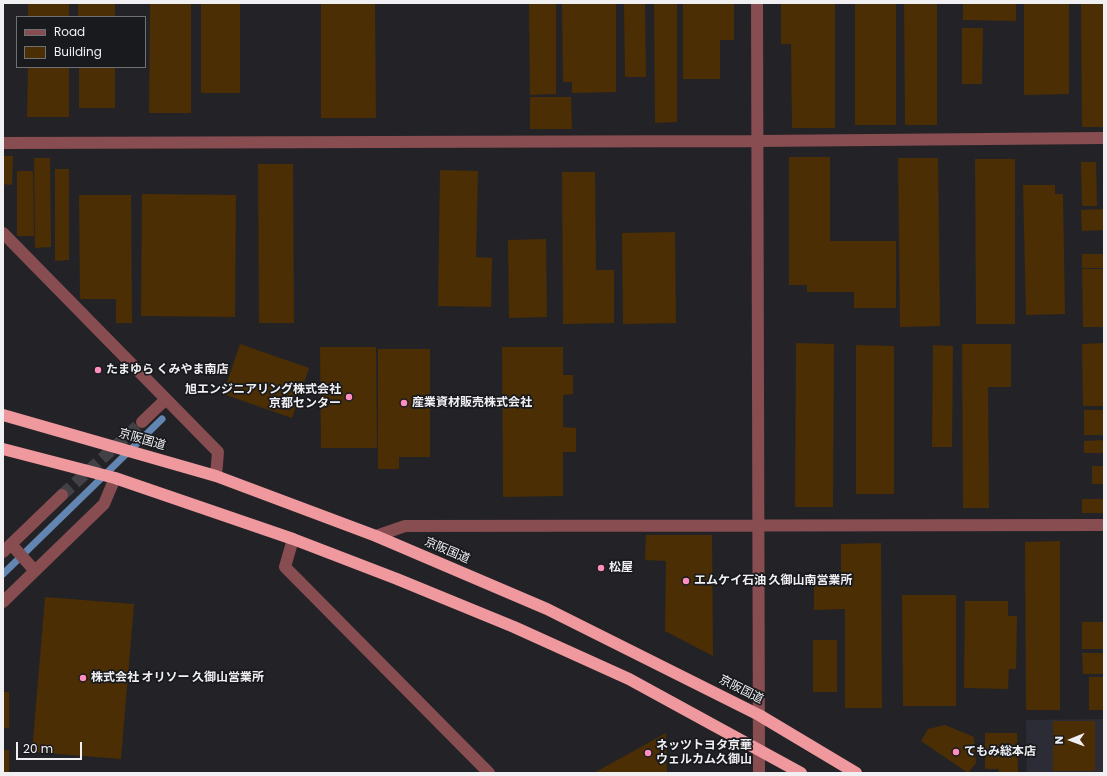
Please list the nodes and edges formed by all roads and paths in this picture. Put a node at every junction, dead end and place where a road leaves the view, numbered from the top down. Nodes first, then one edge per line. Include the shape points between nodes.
1 (757, 3) edge
2 (1104, 138) edge
3 (757, 141) junction
4 (3, 143) edge
5 (3, 232) edge
6 (166, 398) junction
7 (3, 415) edge
8 (142, 422) tunnel mouth
9 (3, 449) edge
10 (216, 476) junction
11 (115, 478) junction
12 (62, 495) tunnel mouth
13 (1104, 524) edge
14 (758, 525) junction
15 (376, 536) junction
16 (293, 539) junction
17 (9, 547) edge
18 (33, 569) junction
19 (3, 602) edge
20 (759, 715) junction
21 (759, 750) junction
22 (489, 773) edge
23 (759, 773) edge
24 (801, 773) edge
25 (856, 773) edge

1 - 3 street
2 - 3 street
3 - 4 street
3 - 14 street
5 - 6 street
6 - 8 street
6 - 10 street via 218,452
7 - 10 highway, 京阪国道
9 - 11 highway
10 - 15 highway, 京阪国道
11 - 16 highway
11 - 18 street via 104,504
12 - 17 street
13 - 14 street
14 - 15 street via 405,526
14 - 20 street
15 - 20 highway, 京阪国道 via 547,609
16 - 21 highway via 514,627 629,679
16 - 22 street via 285,568
17 - 18 street
18 - 19 street
20 - 21 street
20 - 25 highway, 京阪国道
21 - 23 street
21 - 24 highway

